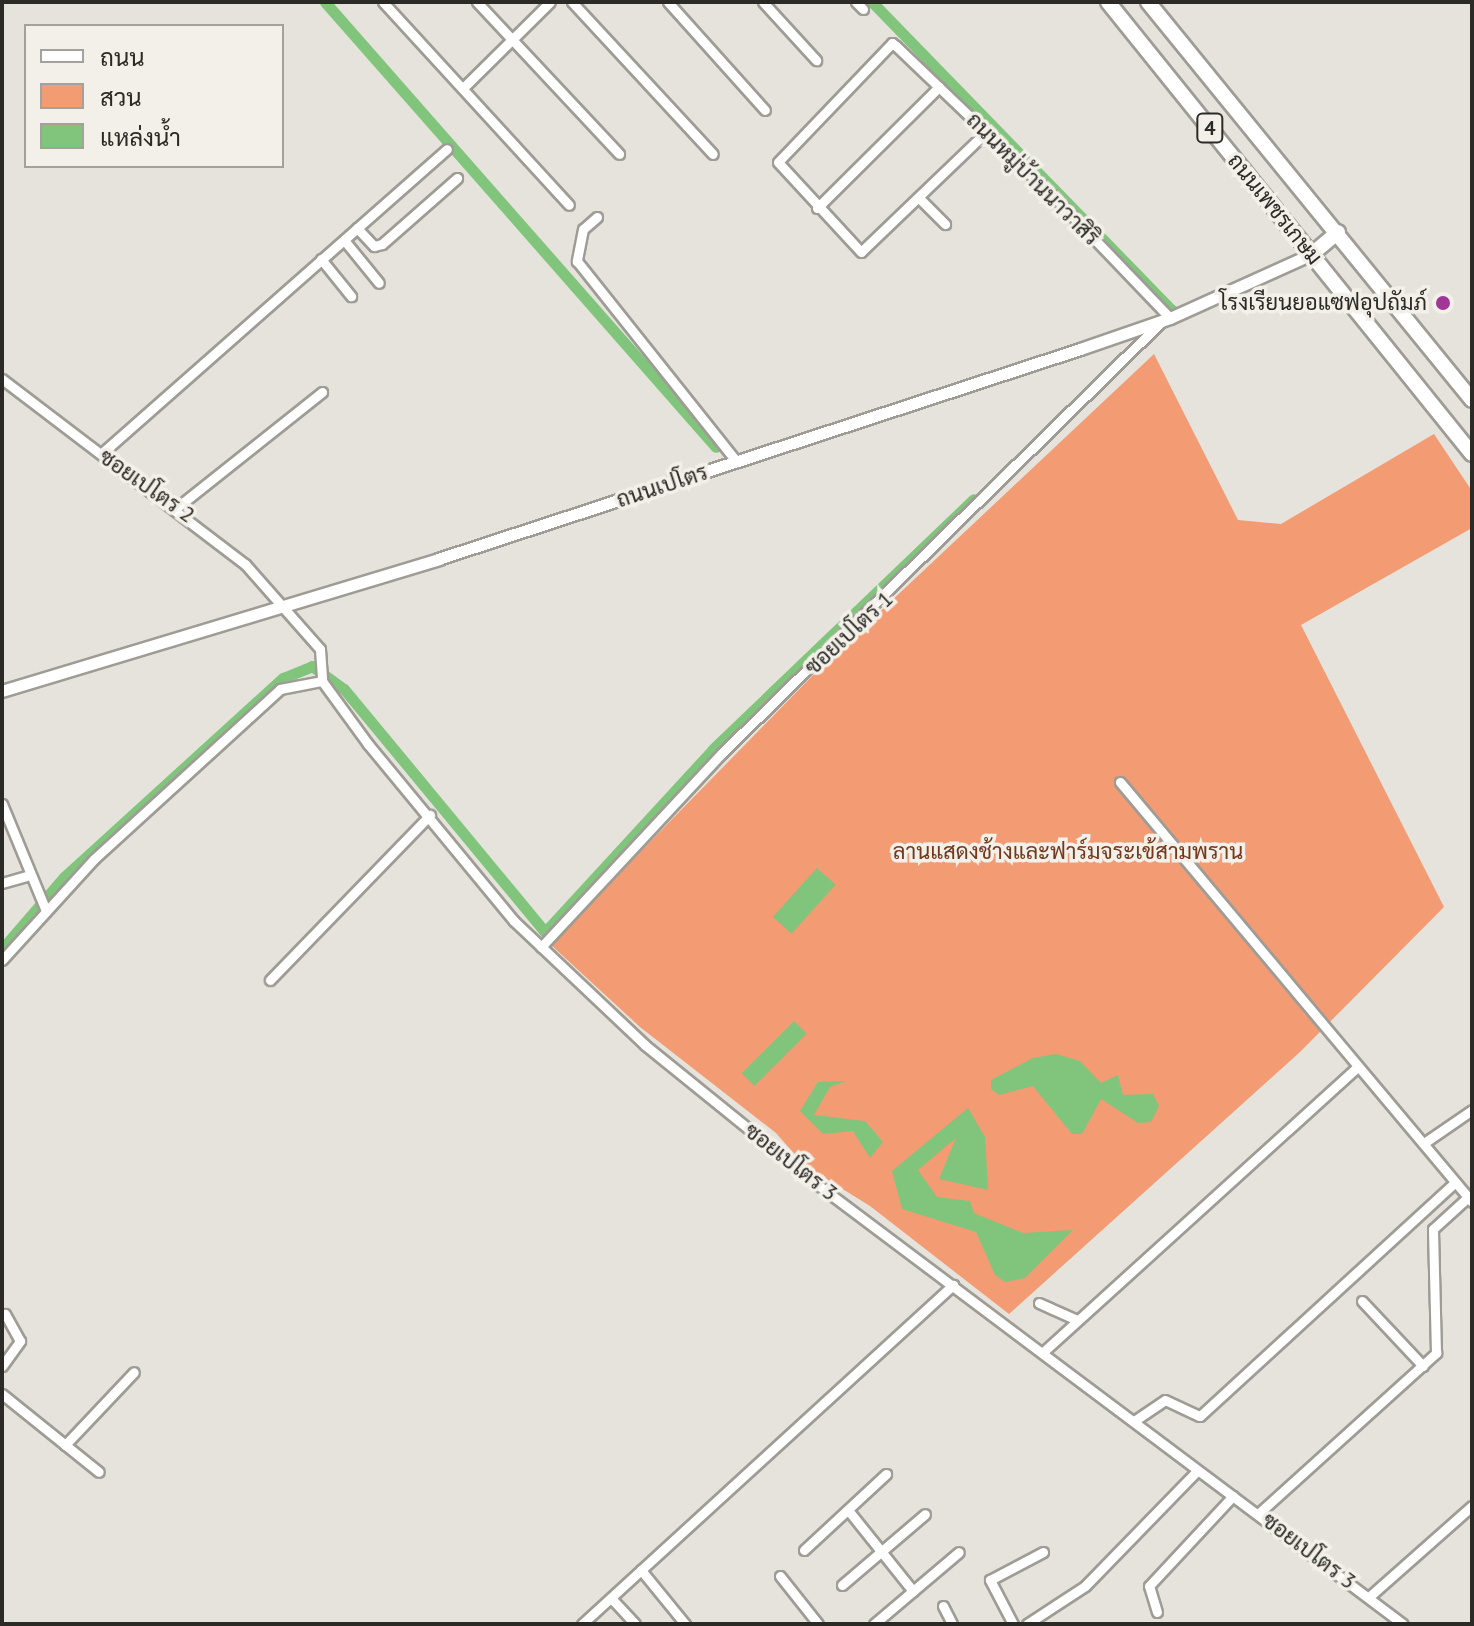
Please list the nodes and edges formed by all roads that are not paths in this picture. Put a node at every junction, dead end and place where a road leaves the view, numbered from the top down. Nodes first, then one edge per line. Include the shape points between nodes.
1 (383, 2) edge
2 (477, 2) edge
3 (550, 2) edge
4 (572, 2) edge
5 (668, 2) edge
6 (763, 2) edge
7 (1108, 2) edge
8 (1148, 2) edge
9 (512, 39) junction
10 (816, 60) dead end
11 (939, 87) junction
12 (463, 88) junction
13 (765, 110) dead end
14 (986, 132) junction
15 (447, 149) dead end
16 (619, 154) dead end
17 (713, 154) dead end
18 (457, 178) dead end
19 (919, 198) junction
20 (569, 205) dead end
21 (817, 208) junction
22 (597, 217) dead end
23 (945, 224) dead end
24 (357, 228) junction
25 (1338, 232) junction
26 (344, 240) junction
27 (1312, 254) junction
28 (321, 259) junction
29 (379, 283) dead end
30 (351, 296) dead end
31 (1161, 322) junction
32 (2, 379) edge
33 (322, 392) dead end
34 (1472, 400) edge
35 (101, 454) junction
36 (1472, 454) edge
37 (737, 462) junction
38 (175, 509) junction
39 (282, 605) junction
40 (323, 678) junction
41 (2, 691) edge
42 (1120, 782) dead end
43 (2, 804) edge
44 (430, 815) junction
45 (26, 876) junction
46 (2, 883) edge
47 (44, 908) junction
48 (541, 947) junction
49 (2, 960) edge
50 (270, 980) dead end
51 (1356, 1068) junction
52 (1472, 1110) edge
53 (1424, 1143) junction
54 (1455, 1182) junction
55 (1470, 1199) edge
56 (953, 1285) junction
57 (1362, 1301) dead end
58 (1039, 1303) dead end
59 (5, 1314) dead end
60 (1077, 1320) junction
61 (1042, 1353) junction
62 (2, 1366) edge
63 (1423, 1366) junction
64 (134, 1372) dead end
65 (2, 1394) edge
66 (11, 1401) junction
67 (2, 1412) edge
68 (1134, 1421) junction
69 (65, 1445) junction
70 (1197, 1471) junction
71 (99, 1472) dead end
72 (886, 1474) dead end
73 (1233, 1496) junction
74 (1472, 1506) edge
75 (848, 1510) junction
76 (1259, 1513) junction
77 (925, 1514) dead end
78 (804, 1550) dead end
79 (880, 1551) junction
80 (959, 1552) dead end
81 (1043, 1552) dead end
82 (641, 1570) junction
83 (780, 1576) dead end
84 (842, 1585) dead end
85 (913, 1591) junction
86 (1369, 1597) junction
87 (611, 1598) junction
88 (943, 1606) dead end
89 (1157, 1612) dead end
90 (887, 1620) edge
91 (582, 1624) edge
92 (635, 1624) edge
93 (685, 1624) edge
94 (818, 1624) edge
95 (874, 1624) edge
96 (952, 1624) edge
97 (1013, 1624) edge
98 (1027, 1624) edge
99 (1403, 1624) edge

1 - 12 street
2 - 9 street
3 - 9 street
4 - 17 street
5 - 13 street
6 - 10 street
7 - 27 main road, ถนนเพชรเกษม / 4
8 - 25 main road, ถนนเพชรเกษม / 4
9 - 12 street
9 - 16 street
11 - 14 street, ถนนหมู่บ้านนาวาสิริ
11 - 21 street
11 - 21 street, ถนนหมู่บ้านนาวาสิริ via 892,43 779,155 780,167
12 - 20 street
14 - 19 street
14 - 31 street, ถนนหมู่บ้านนาวาสิริ
15 - 24 street
18 - 24 street via 382,244 374,246
19 - 21 street via 861,252
19 - 23 street
22 - 37 street via 583,229 577,261
24 - 26 street
25 - 27 main road
25 - 34 main road, ถนนเพชรเกษม / 4
26 - 28 street
26 - 29 street
27 - 31 street, ถนนเปโตร
27 - 36 main road, ถนนเพชรเกษม / 4
28 - 30 street
28 - 35 street
31 - 37 street, ถนนเปโตร
31 - 48 street, ซอยเปโตร 1 via 722,753
32 - 35 street, ซอยเปโตร 2
33 - 38 street
35 - 38 street, ซอยเปโตร 2
37 - 39 street, ถนนเปโตร
38 - 39 street, ซอยเปโตร 2 via 217,536
39 - 40 street via 325,658
39 - 41 street, ถนนเปโตร
40 - 44 street, ซอยเปโตร 3
40 - 47 street via 280,689
42 - 51 street
43 - 45 street
44 - 48 street, ซอยเปโตร 3
44 - 50 street
45 - 46 street
45 - 47 street
47 - 49 street
48 - 56 street, ซอยเปโตร 3 via 645,1045
51 - 53 street
51 - 60 street
52 - 53 street
53 - 54 street
54 - 55 street
54 - 68 street via 1200,1416 1165,1400
55 - 63 street via 1433,1229 1440,1344
56 - 61 street, ซอยเปโตร 3
56 - 82 street
57 - 63 street
58 - 60 street
59 - 62 street via 20,1341
60 - 61 street
61 - 68 street, ซอยเปโตร 3
63 - 76 street
64 - 69 street
65 - 66 street
66 - 67 street
66 - 69 street
68 - 70 street, ซอยเปโตร 3
69 - 71 street
70 - 73 street, ซอยเปโตร 3
70 - 98 street via 1085,1586
72 - 75 street
73 - 76 street, ซอยเปโตร 3
73 - 89 street via 1149,1586
74 - 86 street
75 - 78 street
75 - 79 street
76 - 86 street, ซอยเปโตร 3
77 - 79 street
79 - 84 street
79 - 85 street
80 - 85 street
81 - 97 street via 990,1580
82 - 87 street
82 - 93 street
83 - 94 street
85 - 90 street
86 - 99 street, ซอยเปโตร 3
87 - 91 street
87 - 92 street
88 - 96 street
90 - 95 street

